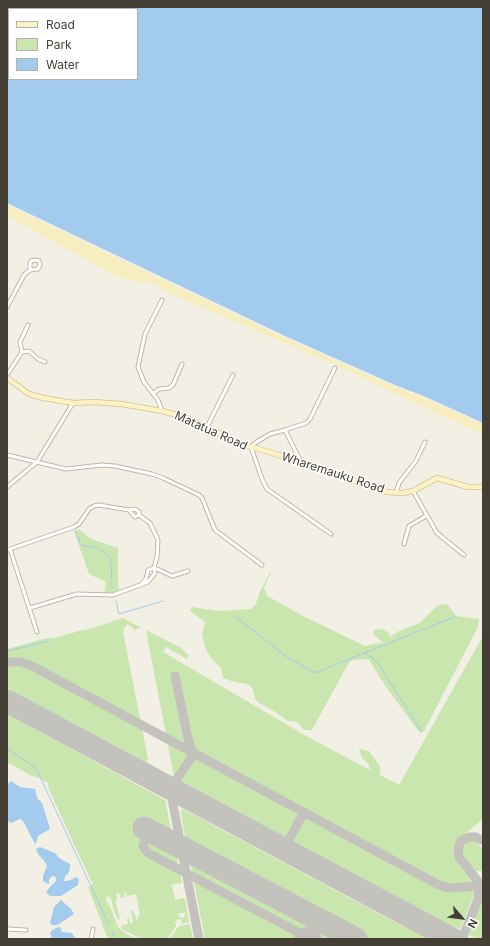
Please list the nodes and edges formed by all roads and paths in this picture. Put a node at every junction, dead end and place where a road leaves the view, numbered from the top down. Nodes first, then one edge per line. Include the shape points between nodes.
1 (30, 270) dead end
2 (162, 300) dead end
3 (7, 307) edge
4 (28, 325) dead end
5 (22, 352) junction
6 (45, 362) dead end
7 (182, 364) dead end
8 (335, 368) dead end
9 (7, 375) edge
10 (233, 375) dead end
11 (7, 378) edge
12 (154, 393) junction
13 (73, 404) junction
14 (162, 411) junction
15 (207, 427) junction
16 (285, 430) junction
17 (425, 442) dead end
18 (251, 447) junction
19 (7, 455) edge
20 (37, 462) junction
21 (301, 462) junction
22 (7, 487) edge
23 (483, 487) edge
24 (413, 491) junction
25 (396, 493) junction
26 (129, 510) junction
27 (139, 515) junction
28 (426, 516) junction
29 (331, 534) dead end
30 (404, 544) dead end
31 (8, 549) edge
32 (464, 555) dead end
33 (262, 564) dead end
34 (154, 568) junction
35 (188, 571) dead end
36 (139, 586) junction
37 (30, 608) junction
38 (38, 632) dead end
39 (7, 929) edge
40 (93, 929) dead end
41 (26, 930) dead end
42 (91, 939) edge

1 - 3 street via 18,284
2 - 12 street via 145,334 138,364 140,373
4 - 5 street via 20,342
5 - 6 street via 29,351
5 - 9 street
7 - 12 street via 173,385
8 - 16 street via 310,419 306,423
10 - 15 street
11 - 13 main road, Matatua Road via 34,395
12 - 14 street
13 - 14 main road, Matatua Road via 106,402
13 - 20 street
14 - 15 main road, Matatua Road via 185,417
15 - 18 main road, Matatua Road
16 - 18 street via 270,434
16 - 21 street
17 - 25 street via 416,461 399,483
18 - 21 main road, Wharemauku Road
18 - 29 street, Matatua Road via 267,489
19 - 20 street
20 - 22 street
20 - 33 street via 66,469 102,464 152,474 168,480 198,495 204,502 215,530
21 - 25 main road, Wharemauku Road
23 - 24 main road, Wharemauku Road via 468,487 437,478
24 - 25 main road, Wharemauku Road
24 - 28 street
26 - 27 street via 135,510
26 - 27 street via 135,517
26 - 31 street via 94,506 74,527
27 - 34 street via 150,523 157,538
28 - 30 street via 410,525
28 - 32 street via 436,533
31 - 37 street
34 - 35 street via 172,576
34 - 36 street via 148,570
34 - 36 street via 155,573 151,579
36 - 37 street via 113,595 70,596
37 - 38 street
39 - 41 street
40 - 42 street

